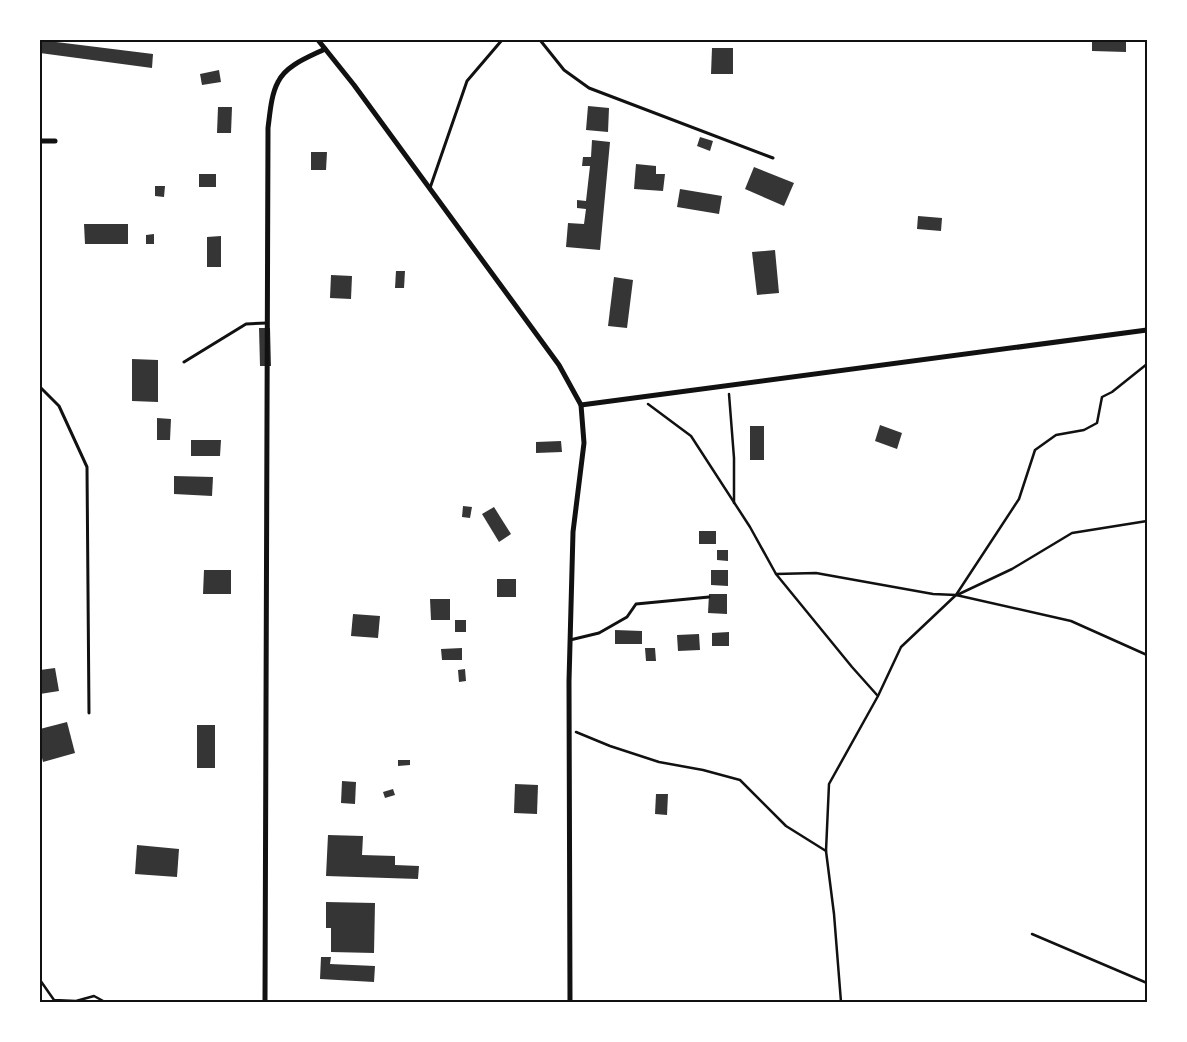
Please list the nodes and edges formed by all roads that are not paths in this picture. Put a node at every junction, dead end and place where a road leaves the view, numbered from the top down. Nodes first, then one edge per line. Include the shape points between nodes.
1 (318, 40) edge
2 (502, 40) edge
3 (540, 40) edge
4 (325, 49) junction
5 (40, 140) edge
6 (55, 141) dead end
7 (773, 158) dead end
8 (429, 188) junction
9 (268, 323) junction
10 (1147, 330) edge
11 (184, 362) dead end
12 (40, 387) edge
13 (581, 405) junction
14 (708, 597) dead end
15 (570, 640) junction
16 (89, 713) dead end
17 (265, 1002) edge
18 (570, 1002) edge

1 - 4 street
2 - 8 lane via 467,81
3 - 7 lane via 564,70 589,88
4 - 8 street
4 - 9 street via 291,67 278,81 272,100 268,128
5 - 6 street
8 - 13 street via 560,365
9 - 11 lane via 246,324
9 - 17 street
10 - 13 street
12 - 16 lane via 59,406 86,467
13 - 15 street via 584,443 573,532
14 - 15 lane via 636,604 627,617 599,633
15 - 18 street

